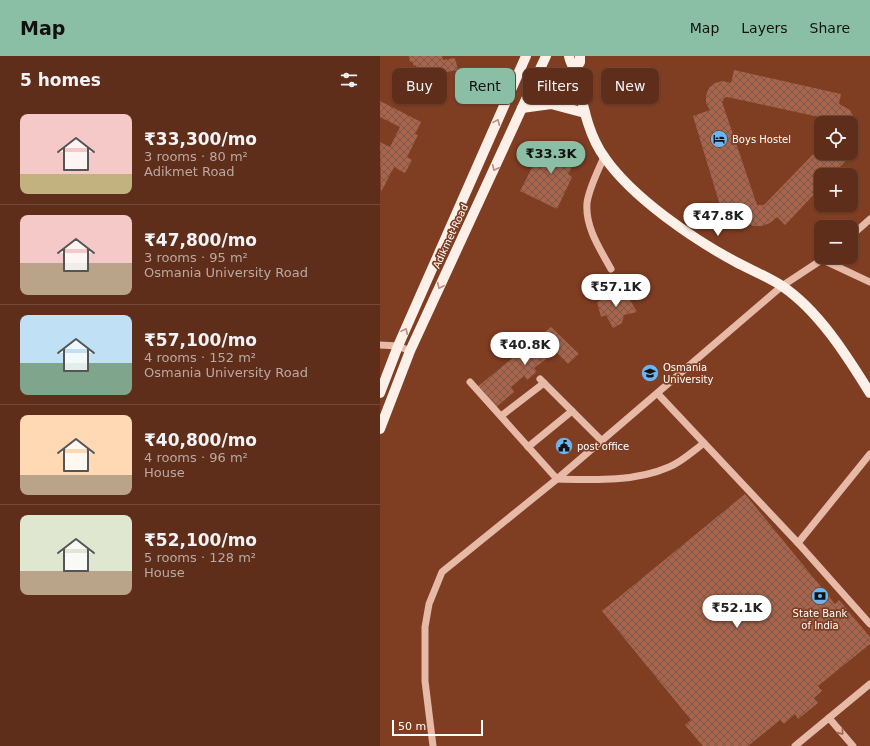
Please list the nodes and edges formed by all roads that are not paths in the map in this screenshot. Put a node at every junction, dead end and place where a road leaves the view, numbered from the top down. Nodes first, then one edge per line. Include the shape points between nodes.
1 (526, 56) edge
2 (546, 56) edge
3 (569, 56) edge
4 (580, 56) edge
5 (574, 68) edge
6 (577, 68) edge
7 (583, 104) edge
8 (522, 108) junction
9 (585, 113) junction
10 (604, 157) junction
11 (870, 220) edge
12 (858, 230) edge
13 (816, 264) edge
14 (836, 264) edge
15 (611, 269) dead end
16 (870, 282) edge
17 (782, 286) junction
18 (380, 345) edge
19 (398, 346) junction
20 (410, 351) junction
21 (470, 382) dead end
22 (380, 393) edge
23 (870, 393) edge
24 (658, 394) junction
25 (572, 411) junction
26 (501, 416) junction
27 (380, 429) edge
28 (602, 441) junction
29 (704, 443) junction
30 (528, 447) junction
31 (870, 454) edge
32 (557, 479) junction
33 (798, 543) junction
34 (870, 624) edge
35 (870, 684) edge
36 (829, 718) junction
37 (799, 745) edge
38 (433, 746) edge
39 (852, 746) edge

19 -> 1 main road, Adikmet Road
2 - 8 main road, Adikmet Road
3 - 5 main road
4 - 6 main road
7 - 9 main road
8 - 9 main road via 551,104
8 -> 20 main road, Adikmet Road
9 - 10 main road
10 - 15 street via 587,202 592,233
10 - 17 main road via 625,182 658,211 735,262
11 - 12 street
13 - 17 street
14 - 16 street
17 - 23 main road via 810,310 830,333
17 - 24 street
18 - 19 street
19 - 20 street
19 - 22 main road, Adikmet Road
20 - 27 main road, Adikmet Road
21 - 26 street
24 - 28 street
24 - 29 street
25 - 26 street via 542,381
25 - 28 street
25 - 30 street
26 - 30 street
28 - 32 street
29 - 32 street via 676,463 654,473 594,480
29 - 33 street
30 - 32 street
31 - 33 street
32 - 38 street via 442,572 429,604 425,627 425,681
33 - 34 street
35 - 36 street
36 - 37 street
36 -> 39 street

